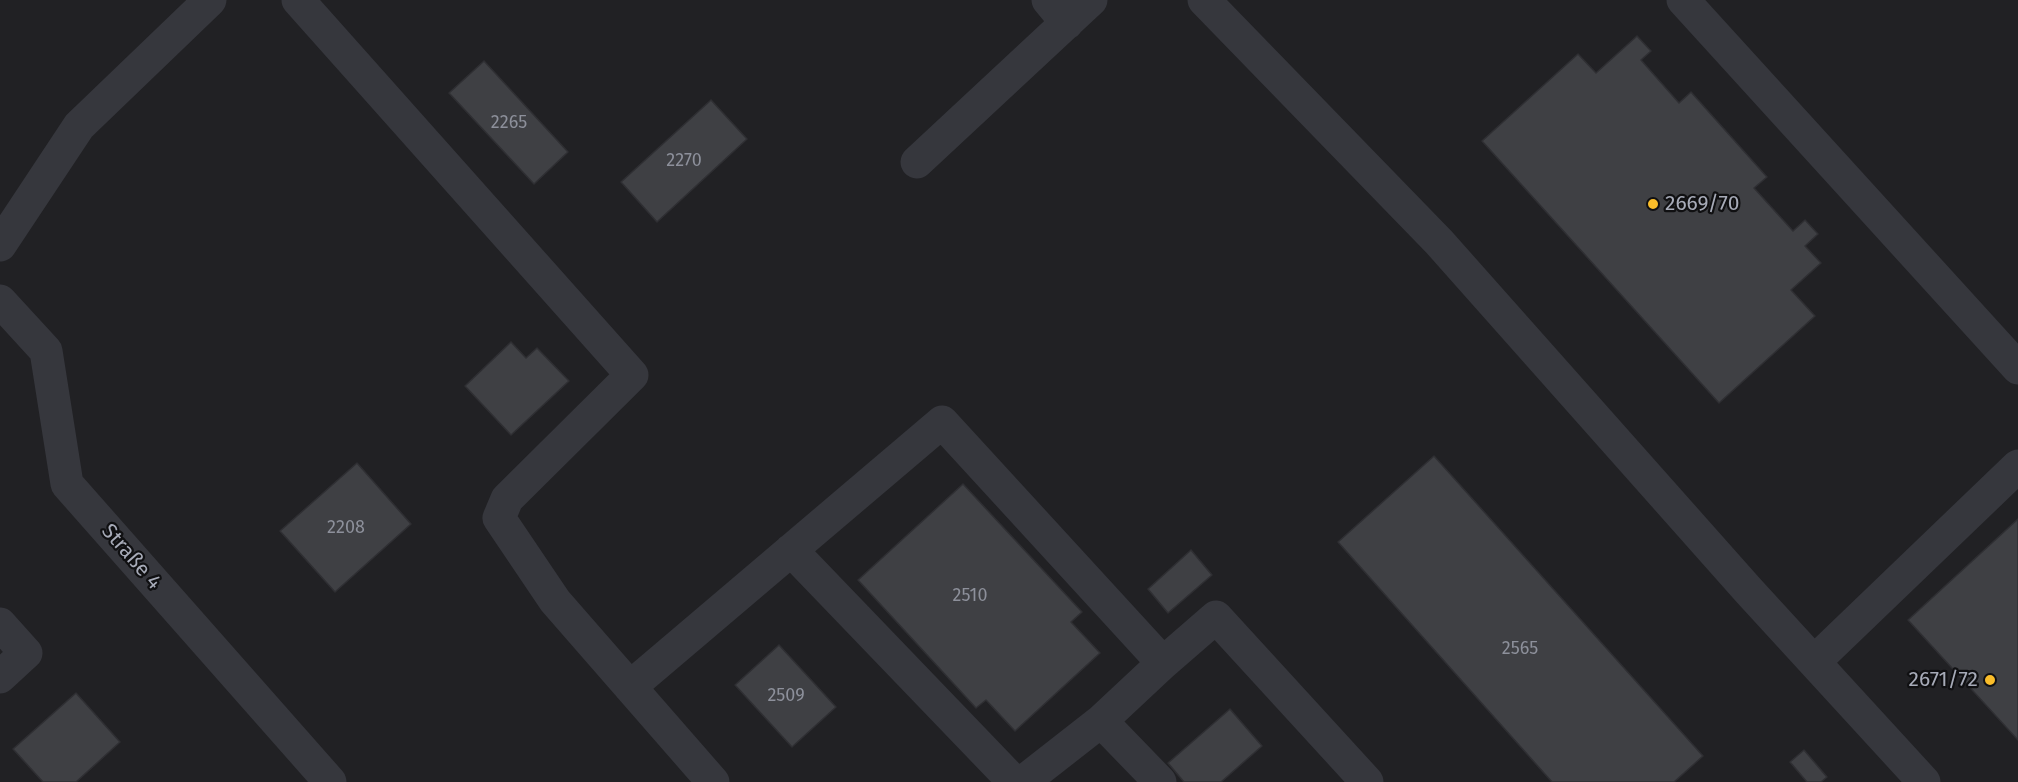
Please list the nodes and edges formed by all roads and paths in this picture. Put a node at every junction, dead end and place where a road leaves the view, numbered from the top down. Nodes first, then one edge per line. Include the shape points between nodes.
1 (210, 0) edge
2 (298, 0) edge
3 (1091, 0) edge
4 (1204, 0) edge
5 (1683, 0) edge
6 (1058, 11) edge
7 (917, 162) dead end
8 (0, 244) edge
9 (0, 301) edge
10 (2018, 368) edge
11 (2018, 466) edge
12 (791, 550) junction
13 (0, 624) edge
14 (1814, 662) junction
15 (1163, 663) junction
16 (0, 677) edge
17 (630, 687) junction
18 (1101, 721) junction
19 (330, 782) edge
20 (713, 782) edge
21 (1014, 782) edge
22 (1023, 782) edge
23 (1160, 782) edge
24 (1367, 782) edge
25 (1924, 782) edge

1 - 8 lane via 79,126
2 - 17 lane via 632,375 507,500 500,518 555,601
3 - 6 lane
4 - 14 lane via 1438,242
5 - 10 lane
6 - 7 lane
9 - 19 lane, Straße 4 via 46,351 67,484
11 - 14 lane
12 - 15 lane via 942,422
12 - 17 lane
12 - 21 lane
13 - 16 lane via 26,653
14 - 25 lane
15 - 18 lane
15 - 24 lane via 1216,617
17 - 20 lane
18 - 22 lane
18 - 23 lane

